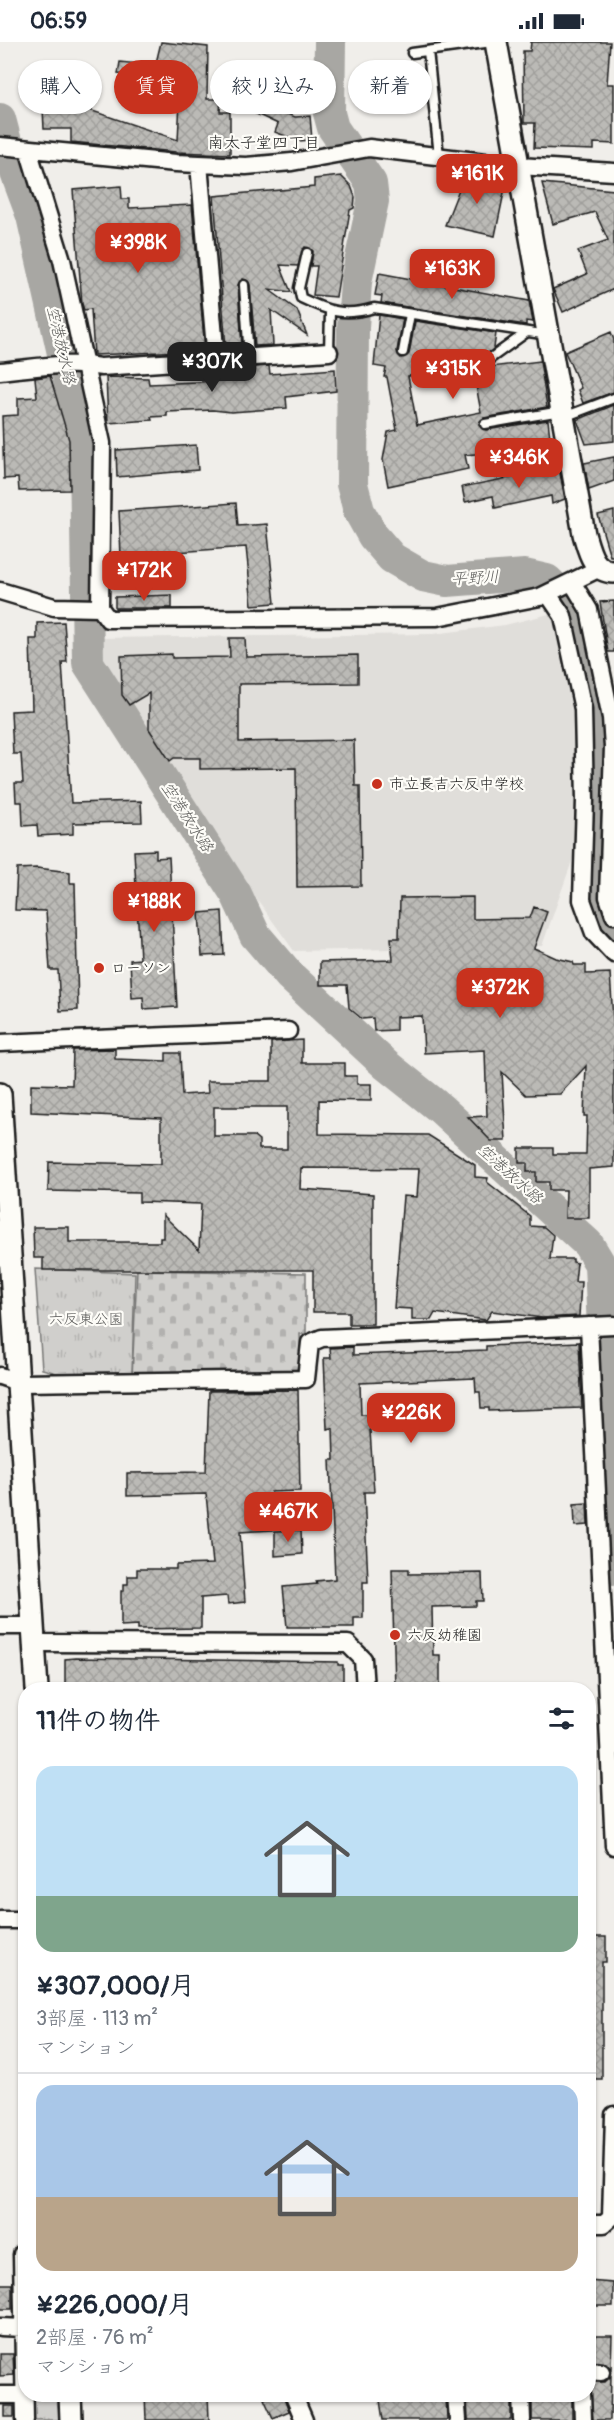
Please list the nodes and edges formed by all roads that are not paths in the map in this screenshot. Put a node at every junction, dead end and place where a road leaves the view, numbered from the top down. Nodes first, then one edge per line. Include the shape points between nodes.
1 (494, 42) edge
2 (428, 51) junction
3 (412, 53) dead end
4 (0, 146) edge
5 (28, 149) junction
6 (439, 156) junction
7 (199, 164) junction
8 (519, 166) junction
9 (614, 172) edge
10 (307, 253) dead end
11 (244, 285) dead end
12 (330, 312) junction
13 (410, 314) junction
14 (527, 332) junction
15 (549, 335) junction
16 (329, 352) joint
17 (403, 352) dead end
18 (249, 357) junction
19 (491, 358) dead end
20 (216, 360) junction
21 (83, 364) junction
22 (0, 371) edge
23 (614, 398) edge
24 (562, 414) junction
25 (485, 424) dead end
26 (607, 570) edge
27 (572, 582) junction
28 (0, 591) edge
29 (548, 594) junction
30 (100, 608) junction
31 (614, 915) edge
32 (614, 954) edge
33 (288, 1031) dead end
34 (0, 1043) edge
35 (0, 1094) edge
36 (614, 1324) edge
37 (589, 1326) junction
38 (0, 1376) edge
39 (20, 1383) junction
40 (0, 1626) edge
41 (34, 1635) junction
42 (37, 1682) edge
43 (365, 1682) edge
44 (614, 1846) edge
45 (0, 1920) edge
46 (18, 1920) edge
47 (614, 2115) edge
48 (613, 2217) edge
49 (596, 2224) edge
50 (0, 2327) edge
51 (18, 2328) edge
52 (0, 2395) edge
53 (18, 2395) edge
54 (25, 2402) edge
55 (70, 2402) edge
56 (296, 2402) edge
57 (457, 2402) edge
58 (521, 2402) edge
59 (582, 2402) edge
60 (26, 2420) edge
61 (70, 2420) edge
62 (304, 2420) edge
63 (458, 2420) edge
64 (522, 2420) edge
65 (583, 2420) edge

1 - 2 lane
1 - 8 street
2 - 3 lane
2 - 6 lane
4 - 5 street
5 - 7 street
5 - 21 street via 62,260
6 - 7 street via 363,148 292,162
6 - 8 street
7 - 20 street
8 - 9 street
8 - 15 street
10 - 12 lane via 299,288 301,298
11 - 18 lane
12 - 13 lane via 374,308
12 - 16 lane
13 - 14 lane
13 - 17 lane
14 - 15 lane
14 - 19 lane
15 - 24 street
16 - 18 street
18 - 20 street
20 - 21 street via 101,367
21 - 22 street
21 - 30 street via 102,443
23 - 24 lane
24 - 25 lane
24 - 26 street via 584,534 590,554
26 - 27 street
27 - 29 street
27 - 31 street via 589,610 611,718 608,897
28 - 30 street via 54,607
29 - 30 street via 437,617 108,619
29 - 32 street via 563,616 584,709 582,900 594,933
33 - 34 street
35 - 39 street
36 - 37 street
37 - 39 street via 322,1338 310,1343 306,1379
37 - 44 street
38 - 39 street
39 - 41 street
40 - 41 street
41 - 42 street
41 - 43 street via 348,1644 363,1659
45 - 46 street
47 - 48 street
48 - 49 street via 604,2224
50 - 51 street
52 - 53 street
54 - 60 street
55 - 61 street
56 - 62 street
57 - 63 street
58 - 64 street
59 - 65 street

